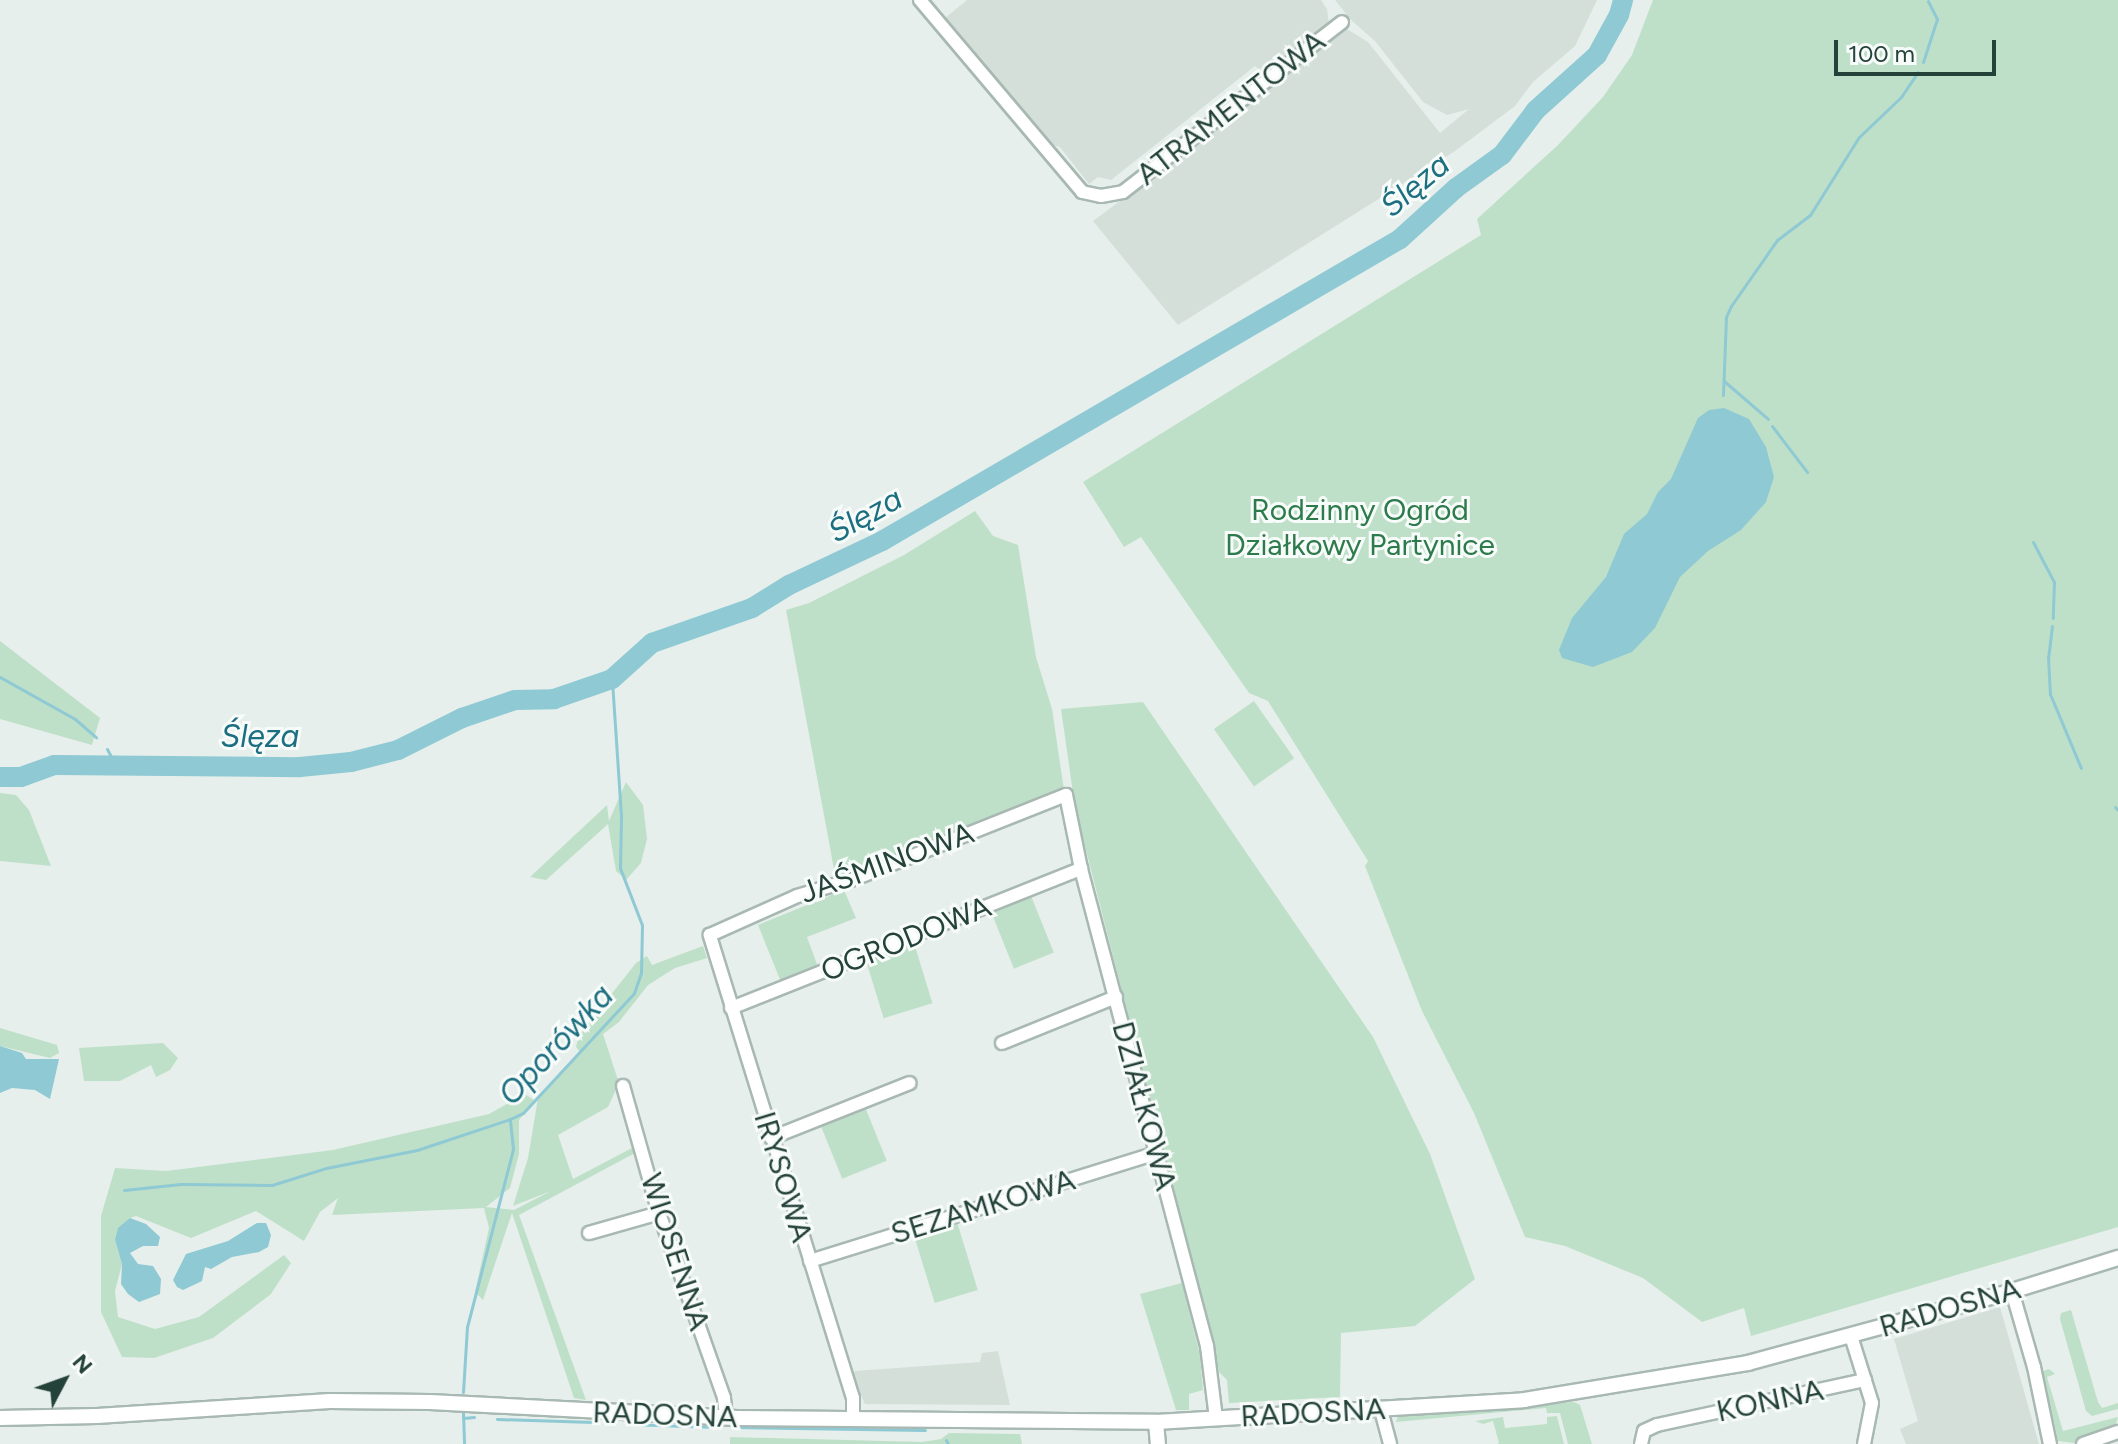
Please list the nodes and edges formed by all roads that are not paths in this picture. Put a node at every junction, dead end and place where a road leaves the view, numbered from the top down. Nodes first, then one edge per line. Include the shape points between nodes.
1 (920, 0) edge
2 (1342, 22) dead end
3 (1066, 795) joint
4 (1081, 869) junction
5 (710, 935) joint
6 (1116, 997) junction
7 (731, 1008) junction
8 (1002, 1043) dead end
9 (910, 1083) dead end
10 (623, 1086) dead end
11 (771, 1138) junction
12 (1156, 1153) junction
13 (659, 1213) junction
14 (589, 1233) dead end
15 (2118, 1258) edge
16 (810, 1261) junction
17 (2012, 1291) junction
18 (1851, 1336) junction
19 (1865, 1380) junction
20 (1381, 1410) junction
21 (0, 1418) edge
22 (726, 1418) junction
23 (853, 1418) junction
24 (1216, 1418) junction
25 (1156, 1422) junction
26 (2118, 1432) edge
27 (1158, 1444) edge
28 (1390, 1444) edge
29 (1641, 1444) edge
30 (1864, 1444) edge
31 (2050, 1444) edge
32 (2083, 1444) edge

1 - 2 street, ATRAMENTOWA via 1082,192 1101,196 1123,192
3 - 4 street, DZIAŁKOWA
3 - 5 street, JAŚMINOWA via 857,878 797,896
4 - 6 street, DZIAŁKOWA
4 - 7 street, OGRODOWA
5 - 7 street, IRYSOWA
6 - 8 street
6 - 12 street, DZIAŁKOWA
7 - 11 street, IRYSOWA
9 - 11 street
10 - 13 street, WIOSENNA
11 - 16 street, IRYSOWA
12 - 16 street, SEZAMKOWA
12 - 24 street, DZIAŁKOWA via 1207,1346
13 - 14 street
13 - 22 street, WIOSENNA via 724,1398
15 - 17 street, RADOSNA
16 - 23 street, IRYSOWA via 853,1398
17 - 18 street, RADOSNA
17 - 31 street
18 - 19 street
18 - 20 street, RADOSNA via 1748,1363 1574,1395
19 - 29 street, KONNA via 1657,1425 1644,1431
19 - 30 street via 1872,1403
20 - 24 street, RADOSNA
20 - 28 street
21 - 22 street, RADOSNA via 330,1401
22 - 23 street, RADOSNA
23 - 25 street, RADOSNA
24 - 25 street, RADOSNA
25 - 27 street
26 - 32 street

